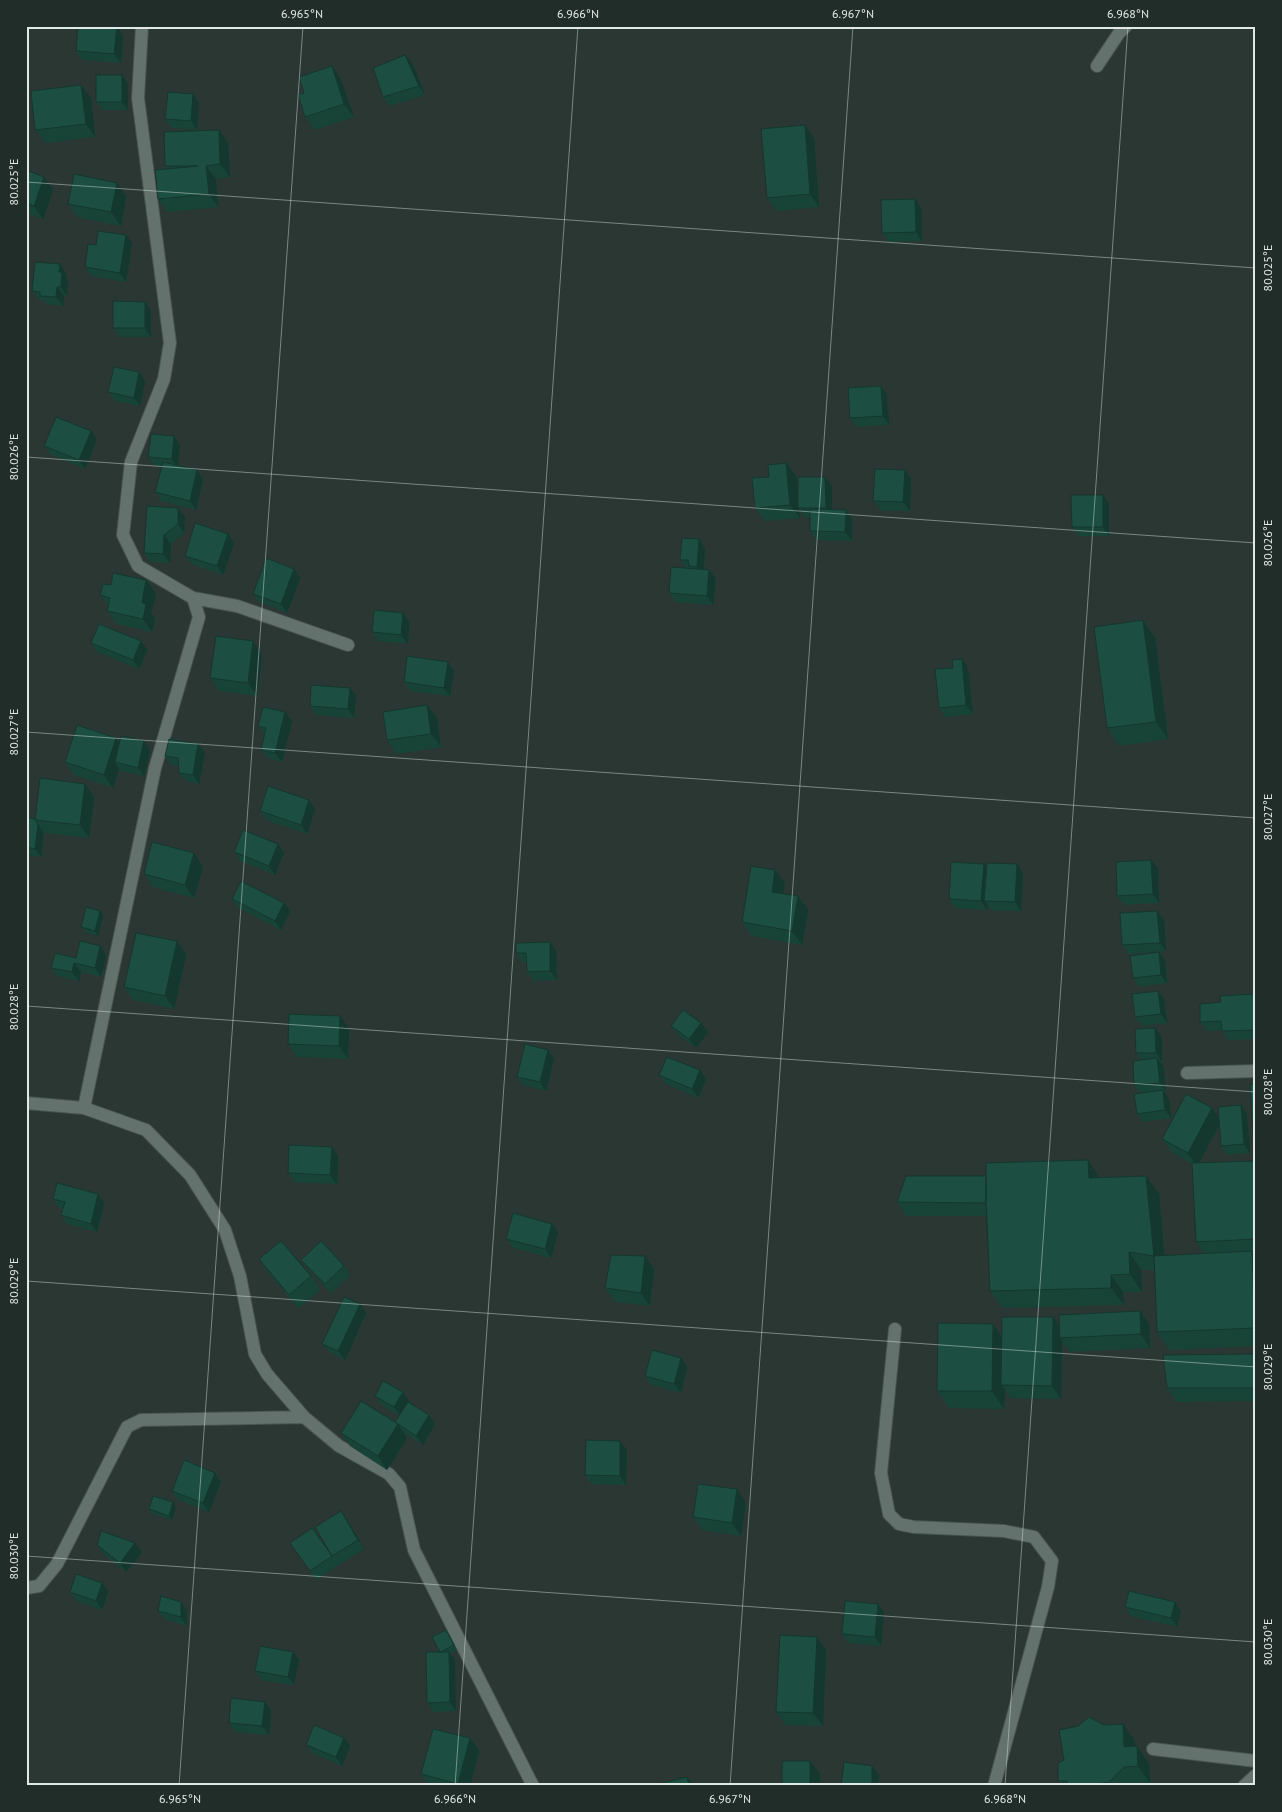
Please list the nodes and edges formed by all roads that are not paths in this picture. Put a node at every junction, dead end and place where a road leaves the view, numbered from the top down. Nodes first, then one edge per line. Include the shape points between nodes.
1 (142, 26) edge
2 (1126, 26) edge
3 (1097, 66) dead end
4 (193, 598) junction
5 (348, 645) dead end
6 (1256, 1071) edge
7 (1188, 1073) dead end
8 (26, 1103) edge
9 (84, 1108) junction
10 (895, 1329) dead end
11 (304, 1417) junction
12 (26, 1588) edge
13 (1153, 1749) dead end
14 (1256, 1760) edge
15 (1256, 1776) edge
16 (533, 1786) edge
17 (994, 1786) edge
18 (1244, 1786) edge

1 - 4 street via 138,98 170,343 164,379 131,462 123,535 138,566
2 - 3 street
4 - 5 street via 238,606
4 - 9 street via 199,617 155,768
6 - 7 street
8 - 9 street
9 - 11 street via 146,1130 190,1175 225,1230 240,1276 255,1354 267,1374
10 - 17 street via 881,1473 889,1514 899,1524 914,1527 1004,1531 1034,1537 1052,1561 1048,1587
11 - 12 street via 141,1420 127,1428 57,1564 39,1586
11 - 16 street via 339,1446 389,1474 400,1487 414,1550
13 - 14 street
15 - 18 street

